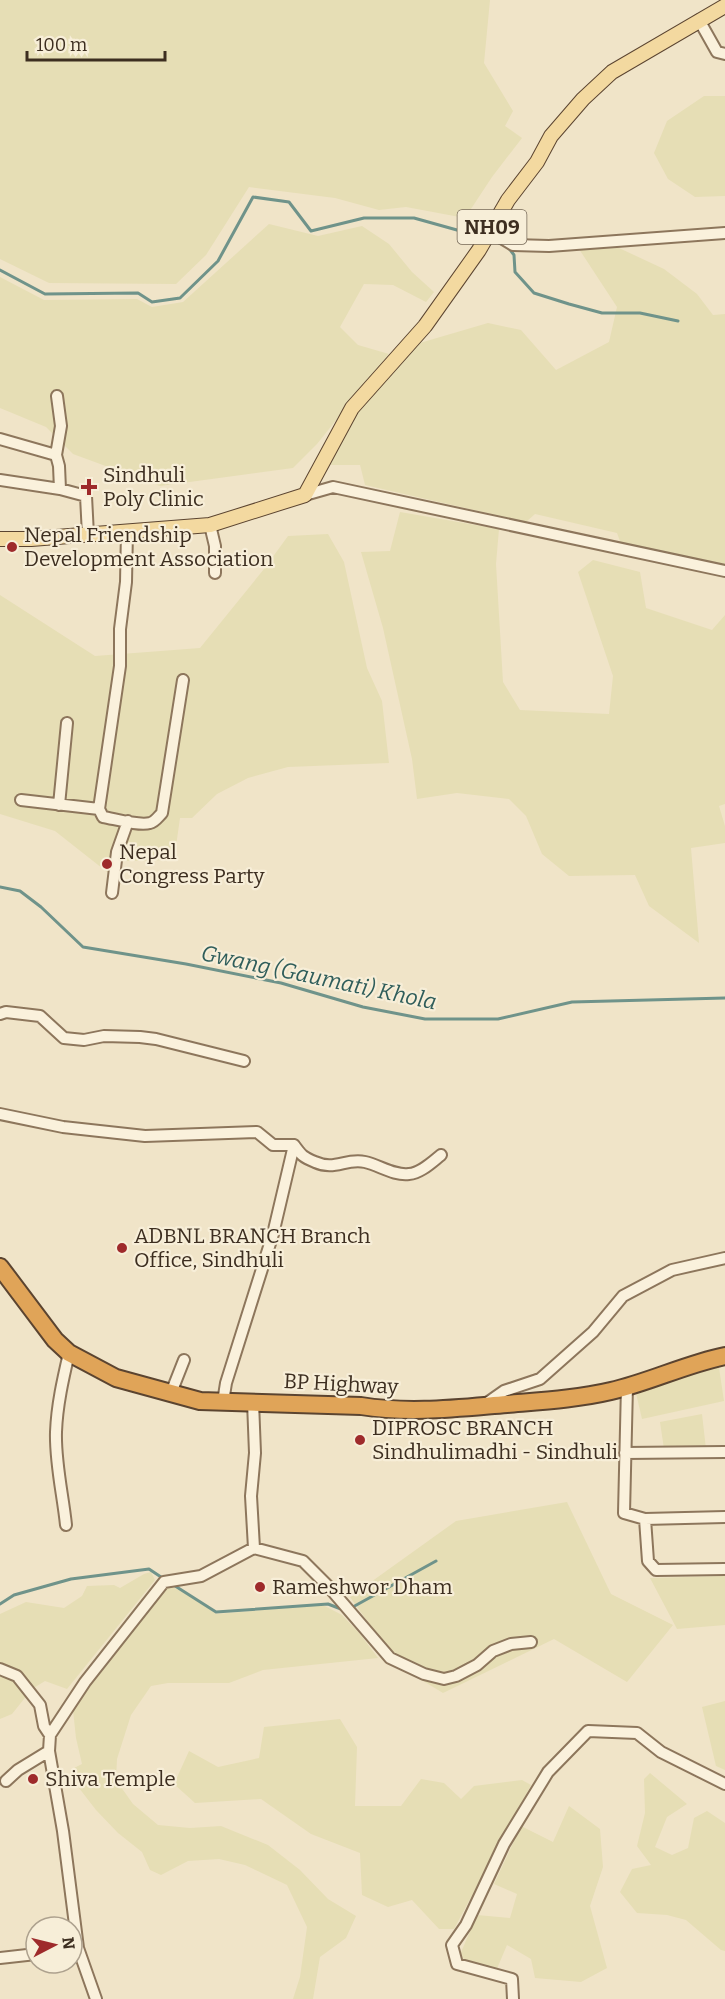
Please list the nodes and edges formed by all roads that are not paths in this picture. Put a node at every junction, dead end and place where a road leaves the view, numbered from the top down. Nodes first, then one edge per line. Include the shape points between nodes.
1 (725, 6) edge
2 (699, 20) junction
3 (725, 54) edge
4 (490, 231) junction
5 (725, 233) edge
6 (57, 396) dead end
7 (0, 439) edge
8 (56, 455) junction
9 (0, 480) edge
10 (60, 489) junction
11 (305, 495) junction
12 (210, 525) junction
13 (128, 531) junction
14 (88, 535) junction
15 (0, 539) edge
16 (725, 571) edge
17 (215, 573) dead end
18 (183, 680) dead end
19 (68, 723) dead end
20 (21, 800) dead end
21 (59, 805) junction
22 (99, 809) junction
23 (128, 821) junction
24 (112, 893) dead end
25 (0, 1014) edge
26 (244, 1061) dead end
27 (0, 1114) edge
28 (294, 1145) junction
29 (441, 1155) dead end
30 (725, 1258) edge
31 (0, 1267) edge
32 (69, 1353) junction
33 (725, 1356) edge
34 (184, 1360) dead end
35 (627, 1386) junction
36 (171, 1393) junction
37 (223, 1402) junction
38 (253, 1402) junction
39 (481, 1407) junction
40 (725, 1452) edge
41 (625, 1453) junction
42 (725, 1517) edge
43 (645, 1519) junction
44 (66, 1525) dead end
45 (254, 1548) junction
46 (725, 1569) edge
47 (531, 1642) dead end
48 (0, 1669) edge
49 (50, 1735) junction
50 (49, 1751) junction
51 (6, 1781) dead end
52 (725, 1784) edge
53 (72, 1915) edge
54 (24, 1955) edge
55 (0, 1958) edge
56 (84, 1970) edge
57 (96, 1999) edge
58 (513, 1999) edge

1 - 2 main road, NH09
2 - 3 street via 717,52
2 - 4 main road, NH09 via 612,72 583,99 551,136
4 - 5 street via 513,245 549,246
4 - 11 main road, NH09 via 425,326 352,408
6 - 8 street via 61,426
7 - 8 street
8 - 10 street
9 - 10 street
10 - 14 street via 86,496
11 - 12 main road
11 - 16 street via 333,487
12 - 13 main road
12 - 17 street
13 - 14 main road
13 - 22 street via 120,666
14 - 15 main road
18 - 23 street via 162,813 149,824
19 - 21 street
20 - 21 street
21 - 22 street
22 - 23 street via 103,817
23 - 24 street via 117,852
25 - 26 street via 40,1016 64,1038 140,1037
27 - 28 street via 63,1127 145,1136 257,1132 273,1145
28 - 29 street via 303,1158 324,1167 366,1162 410,1174
28 - 37 street via 273,1234
30 - 39 street via 672,1270 622,1296 593,1332 540,1379 504,1391
31 - 32 highway, BP Highway
32 - 36 highway, BP Highway via 116,1378
32 - 44 street via 56,1432
33 - 35 highway, BP Highway
34 - 36 street
35 - 39 highway, BP Highway
35 - 41 street
36 - 37 highway, BP Highway
37 - 38 highway, BP Highway
38 - 39 highway, BP Highway via 381,1410
38 - 45 street
40 - 41 street
41 - 43 street via 624,1513
42 - 43 street
43 - 46 street via 648,1561 656,1570
45 - 47 street via 303,1561 390,1658 424,1674 456,1676 493,1651
45 - 49 street via 201,1576 164,1582 85,1682
48 - 49 street via 23,1682 40,1705
49 - 50 street
50 - 51 street
50 - 53 street
52 - 58 street via 661,1752 637,1733 588,1731 549,1772 504,1844 466,1925 452,1945 457,1964 512,1979
54 - 55 street
56 - 57 street

